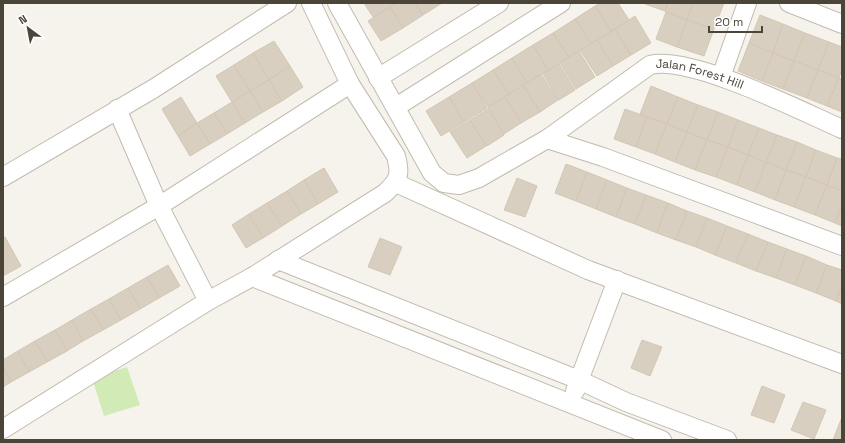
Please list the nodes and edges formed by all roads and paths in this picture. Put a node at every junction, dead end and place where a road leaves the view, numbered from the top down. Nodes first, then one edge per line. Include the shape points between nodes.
1 (287, 3) edge
2 (311, 3) edge
3 (337, 3) edge
4 (499, 3) edge
5 (560, 3) edge
6 (747, 3) edge
7 (789, 3) edge
8 (841, 19) edge
9 (720, 77) junction
10 (378, 78) junction
11 (350, 84) junction
12 (396, 107) junction
13 (117, 109) junction
14 (842, 129) edge
15 (547, 139) junction
16 (3, 177) edge
17 (396, 183) junction
18 (159, 206) junction
19 (842, 246) edge
20 (278, 260) junction
21 (252, 277) junction
22 (617, 280) junction
23 (3, 297) edge
24 (208, 301) junction
25 (842, 364) edge
26 (579, 380) junction
27 (570, 403) junction
28 (3, 429) edge
29 (662, 440) edge
30 (727, 440) edge

1 - 13 street via 153,89
2 - 11 street
3 - 10 street, Jalan Forest Hill
4 - 10 street
5 - 12 street
6 - 9 street
7 - 8 street
9 - 14 street, Jalan Forest Hill
9 - 15 street, Jalan Forest Hill via 668,64 650,66
10 - 12 street, Jalan Forest Hill
11 - 17 street via 396,156 400,170
11 - 18 street
12 - 15 street, Jalan Forest Hill via 432,173 444,183 458,185 479,178
13 - 16 street
13 - 18 street
15 - 19 street via 603,157
17 - 20 street via 385,193
17 - 22 street via 588,270
18 - 23 street
18 - 24 street
20 - 21 street
20 - 26 street
21 - 24 street
21 - 27 street
22 - 25 street
22 - 26 street
24 - 28 street
26 - 27 street
26 - 30 street via 626,402
27 - 29 street

